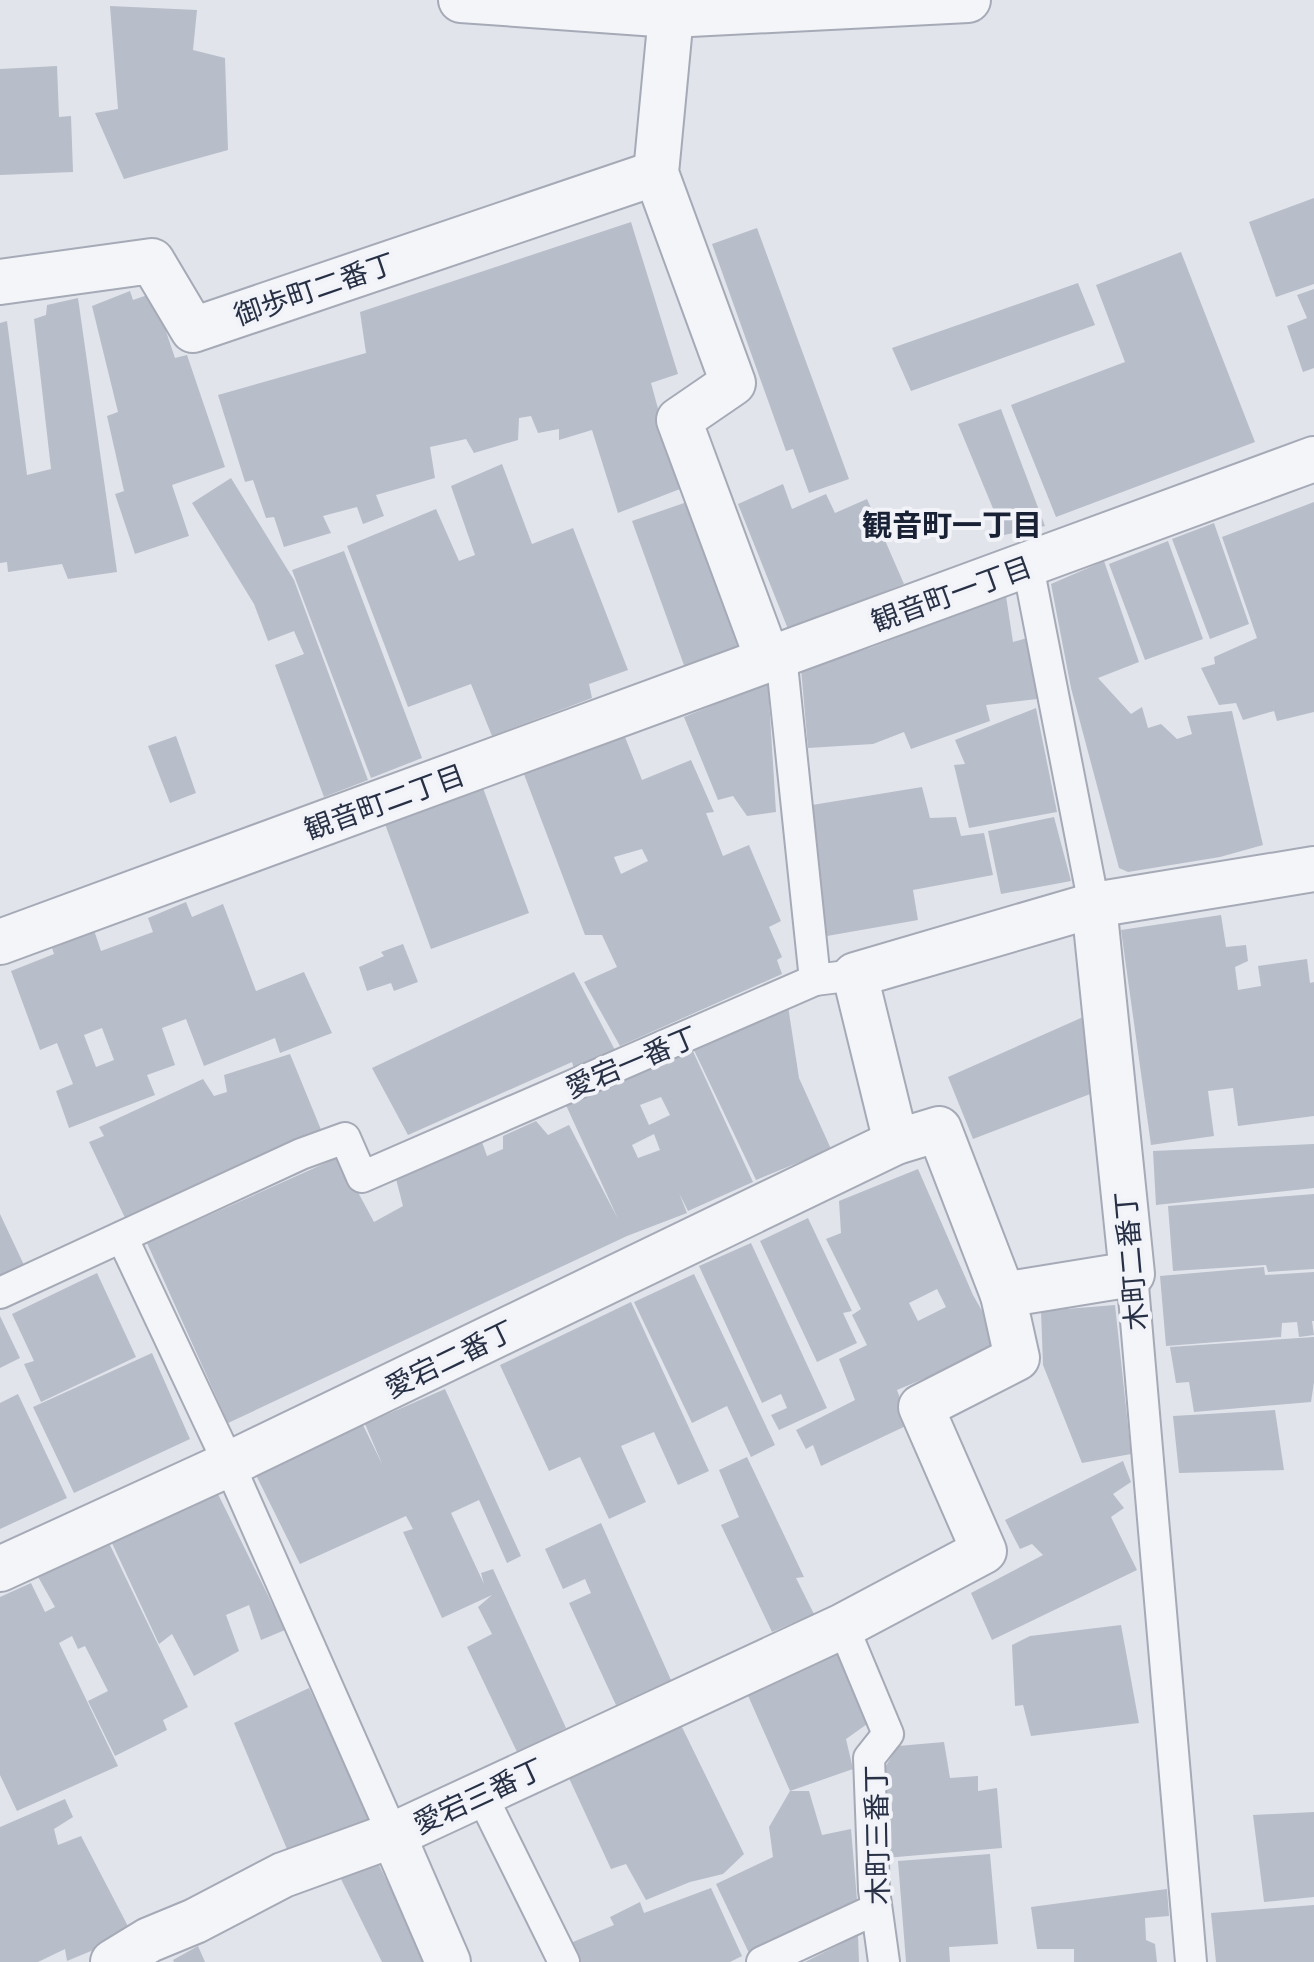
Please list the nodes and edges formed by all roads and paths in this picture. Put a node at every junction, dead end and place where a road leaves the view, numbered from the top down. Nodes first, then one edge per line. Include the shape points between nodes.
1 (461, 0) edge
2 (968, 0) edge
3 (671, 15) junction
4 (656, 173) junction
5 (0, 282) edge
6 (1314, 459) edge
7 (1028, 566) junction
8 (775, 658) junction
9 (1314, 869) edge
10 (1094, 905) junction
11 (0, 942) edge
12 (835, 978) junction
13 (896, 1142) junction
14 (122, 1237) junction
15 (1132, 1274) junction
16 (0, 1293) edge
17 (1003, 1295) junction
18 (229, 1464) junction
19 (0, 1569) edge
20 (843, 1626) junction
21 (481, 1794) junction
22 (393, 1835) junction
23 (876, 1909) junction
24 (113, 1962) edge
25 (448, 1962) edge
26 (564, 1962) edge
27 (762, 1962) edge
28 (884, 1962) edge
29 (1191, 1962) edge

1 - 3 street
2 - 3 street
3 - 4 street
4 - 5 street, 御歩町二番丁 via 193,330 152,261
4 - 8 street via 733,383 679,420
6 - 7 street, 観音町一丁目
7 - 8 street, 観音町一丁目
7 - 10 lane, 木町二番丁
8 - 11 street, 観音町二丁目
8 - 12 lane
9 - 10 street, 愛宕一番丁
10 - 12 street, 愛宕一番丁
10 - 15 street, 木町二番丁
12 - 13 street
12 - 14 lane, 愛宕一番丁 via 362,1177 345,1138
13 - 17 street, 愛宕二番丁 via 939,1129
13 - 18 street, 愛宕二番丁
14 - 16 lane, 愛宕一番丁
14 - 18 lane
15 - 17 street
15 - 29 lane, 木町二番丁
17 - 20 street, 愛宕三番丁 via 1017,1358 921,1407 984,1551
18 - 19 street, 愛宕二番丁
18 - 22 lane
20 - 21 street, 愛宕三番丁
20 - 23 lane, 木町三番丁 via 888,1734 869,1758
21 - 22 street, 愛宕三番丁
21 - 26 lane
22 - 24 street, 愛宕三番丁 via 283,1875
22 - 25 street
23 - 27 lane
23 - 28 lane, 木町三番丁

